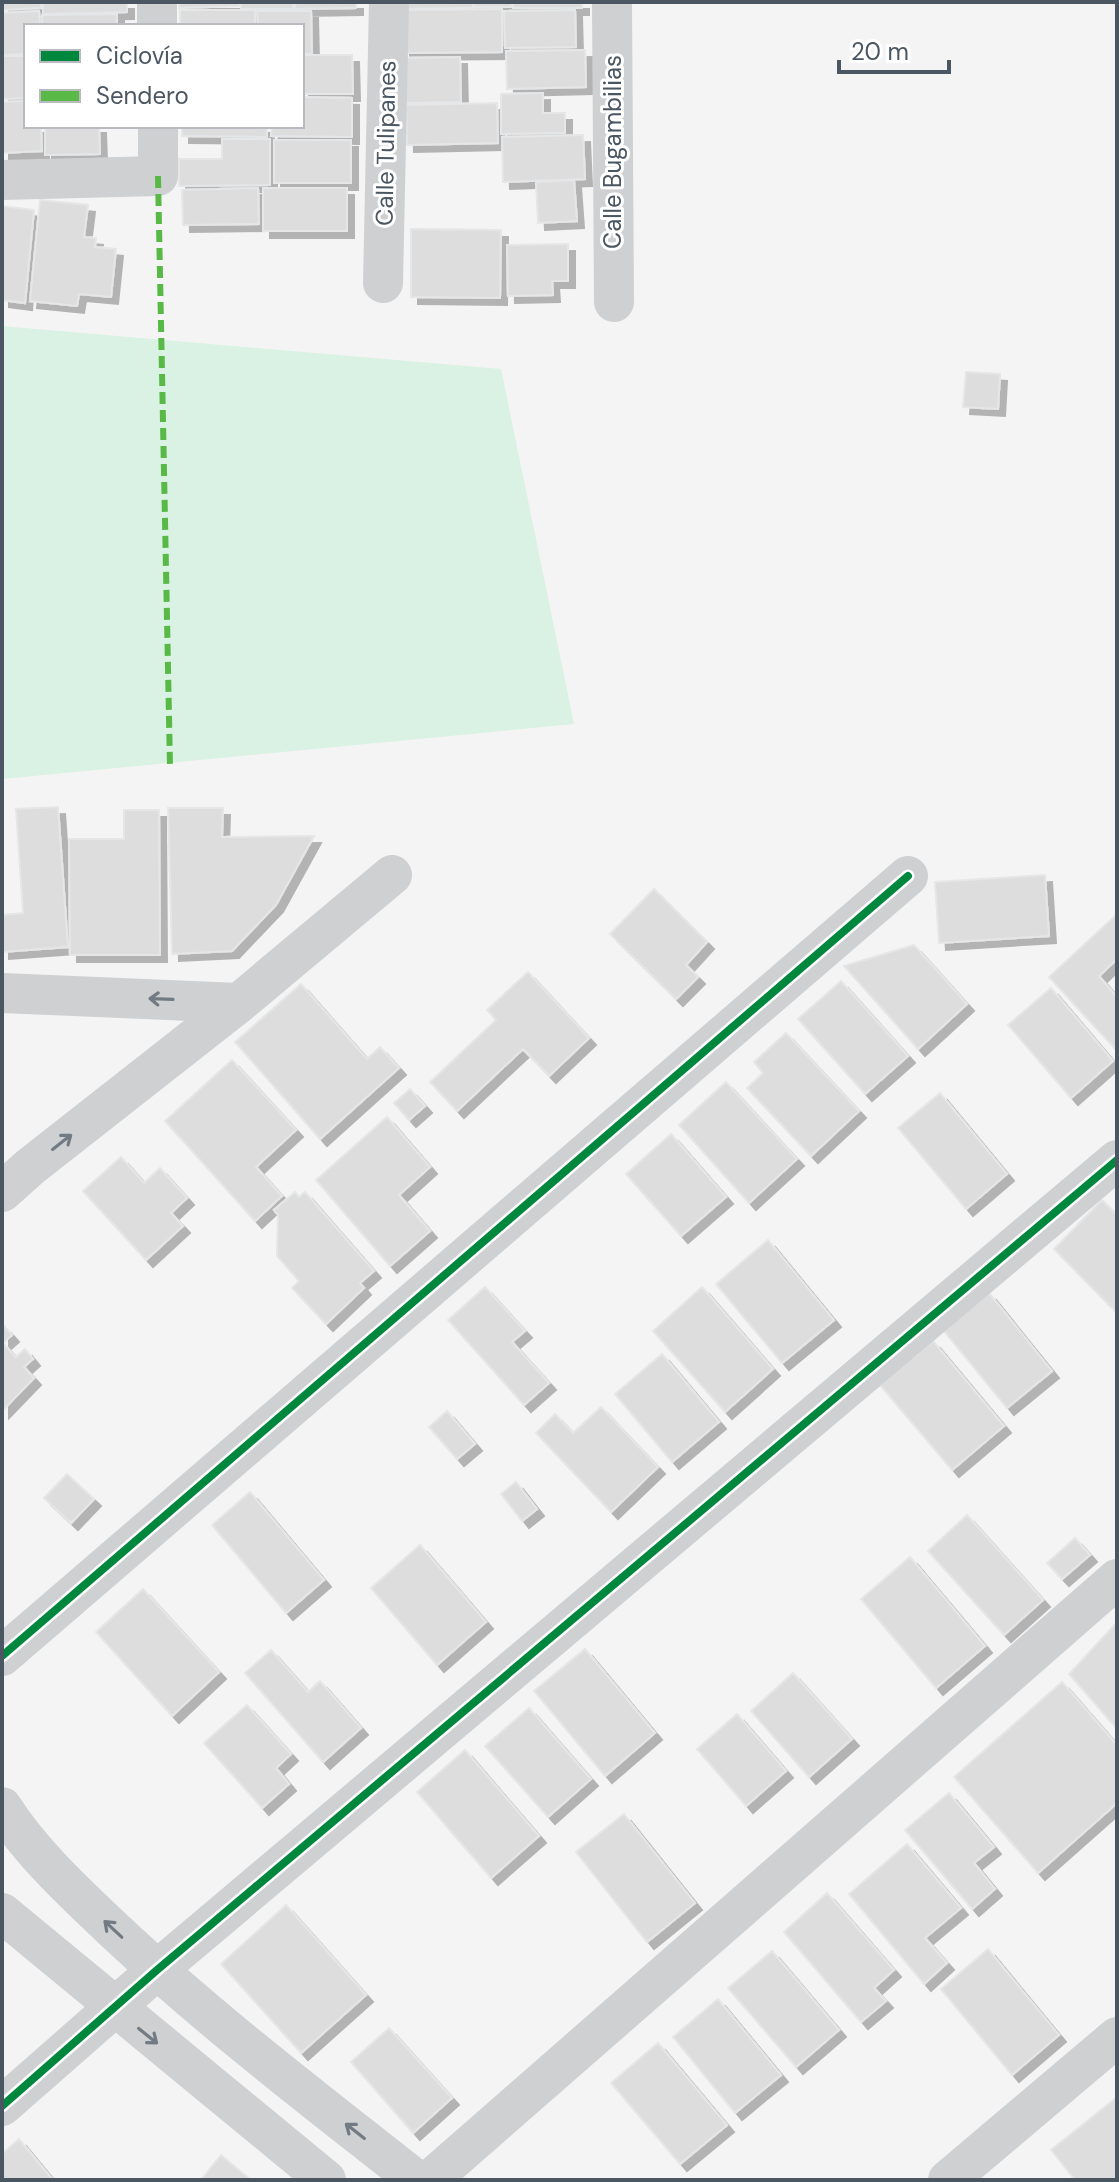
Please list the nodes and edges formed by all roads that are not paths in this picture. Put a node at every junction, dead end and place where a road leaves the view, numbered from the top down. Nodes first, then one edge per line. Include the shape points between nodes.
1 (157, 2) edge
2 (389, 2) edge
3 (612, 2) edge
4 (157, 24) edge
5 (158, 128) edge
6 (2, 180) edge
7 (383, 283) dead end
8 (614, 302) dead end
9 (392, 875) dead end
10 (908, 876) dead end
11 (2, 993) edge
12 (239, 1003) junction
13 (1117, 1160) edge
14 (2, 1192) edge
15 (1117, 1579) edge
16 (2, 1656) edge
17 (2, 1807) edge
18 (2, 1913) edge
19 (157, 1970) junction
20 (113, 2008) junction
21 (1117, 2037) edge
22 (2, 2106) edge
23 (326, 2180) edge
24 (416, 2180) edge
25 (430, 2180) edge
26 (948, 2180) edge

1 - 4 street
2 - 7 street, Calle Tulipanes
3 - 8 street, Calle Bugambilias
5 - 6 street via 158,176
9 - 12 street
10 - 16 street
12 -> 11 street
14 -> 12 street
13 - 19 street
15 - 25 street
19 -> 17 street via 78,1897
18 - 20 street
19 - 20 street
24 -> 19 street
20 - 22 street
20 -> 23 street
21 - 26 street

